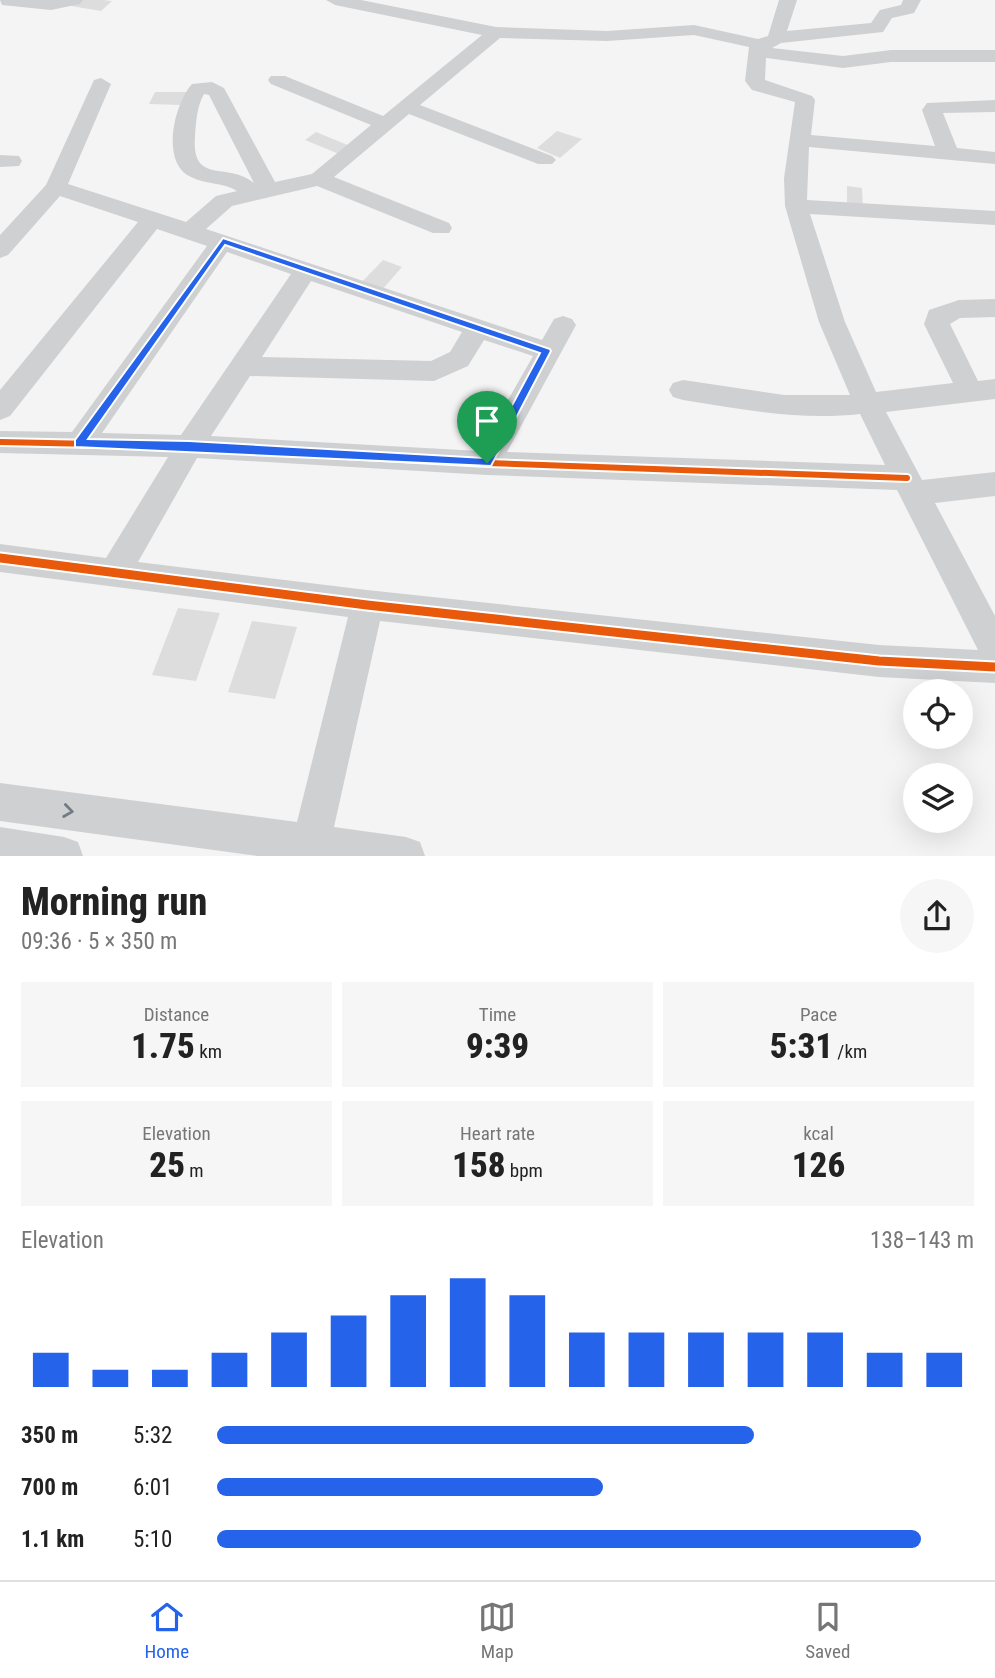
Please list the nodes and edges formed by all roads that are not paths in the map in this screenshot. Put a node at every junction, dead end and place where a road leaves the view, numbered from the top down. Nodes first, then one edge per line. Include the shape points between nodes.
1 (2, 0) edge
2 (74, 0) edge
3 (335, 0) edge
4 (788, 0) edge
5 (912, 0) edge
6 (496, 32) junction
7 (764, 45) junction
8 (995, 56) edge
9 (278, 80) dead end
10 (101, 84) dead end
11 (406, 106) junction
12 (995, 106) edge
13 (385, 124) junction
14 (800, 140) junction
15 (949, 155) junction
16 (995, 158) edge
17 (545, 160) dead end
18 (319, 179) junction
19 (56, 187) junction
20 (260, 192) junction
21 (796, 206) junction
22 (153, 218) junction
23 (995, 218) edge
24 (441, 228) dead end
25 (191, 230) junction
26 (223, 241) junction
27 (0, 250) edge
28 (306, 270) junction
29 (995, 308) edge
30 (563, 325) dead end
31 (478, 328) junction
32 (546, 351) junction
33 (242, 366) junction
34 (683, 390) dead end
35 (982, 390) edge
36 (869, 404) junction
37 (0, 409) edge
38 (0, 442) edge
39 (79, 444) junction
40 (189, 446) junction
41 (487, 463) junction
42 (995, 484) edge
43 (910, 485) junction
44 (0, 558) edge
45 (115, 572) junction
46 (367, 605) junction
47 (990, 630) edge
48 (995, 667) edge
49 (0, 802) edge
50 (0, 846) edge
51 (309, 849) edge
52 (64, 856) edge
53 (406, 856) edge

1 - 2 street via 41,5
3 - 6 street
4 - 7 street
5 - 7 street via 908,9 886,14 877,28
6 - 7 street via 607,36 694,30
6 - 11 street
7 - 8 street via 843,62 891,56
7 - 14 street via 755,81 804,100
9 - 13 street
10 - 19 street
11 - 13 street
11 - 17 street
12 - 15 street via 934,107
13 - 18 street
14 - 15 street
14 - 21 street
15 - 16 street
18 - 20 street
18 - 24 street
19 - 22 street
19 - 27 street
20 - 20 street via 217,92 199,88 191,100 183,156 194,170
20 - 25 street via 224,201
21 - 23 street
21 - 36 street via 832,322
22 - 25 street
22 - 37 street
25 - 26 street
26 - 28 street
26 - 39 street
28 - 31 street
28 - 33 street
29 - 35 street via 959,309 938,316 937,324
30 - 32 street
31 - 32 street
31 - 33 street via 459,359 435,371
32 - 41 street
33 - 40 street
34 - 36 street via 796,406
35 - 36 street
36 - 43 street
38 - 39 street
39 - 40 street
40 - 41 street
40 - 45 street
41 - 43 street
42 - 43 street
43 - 47 street
44 - 45 street
45 - 46 street
46 - 48 street via 879,661
46 - 51 street
49 -> 51 street
50 - 52 street
51 - 53 street

